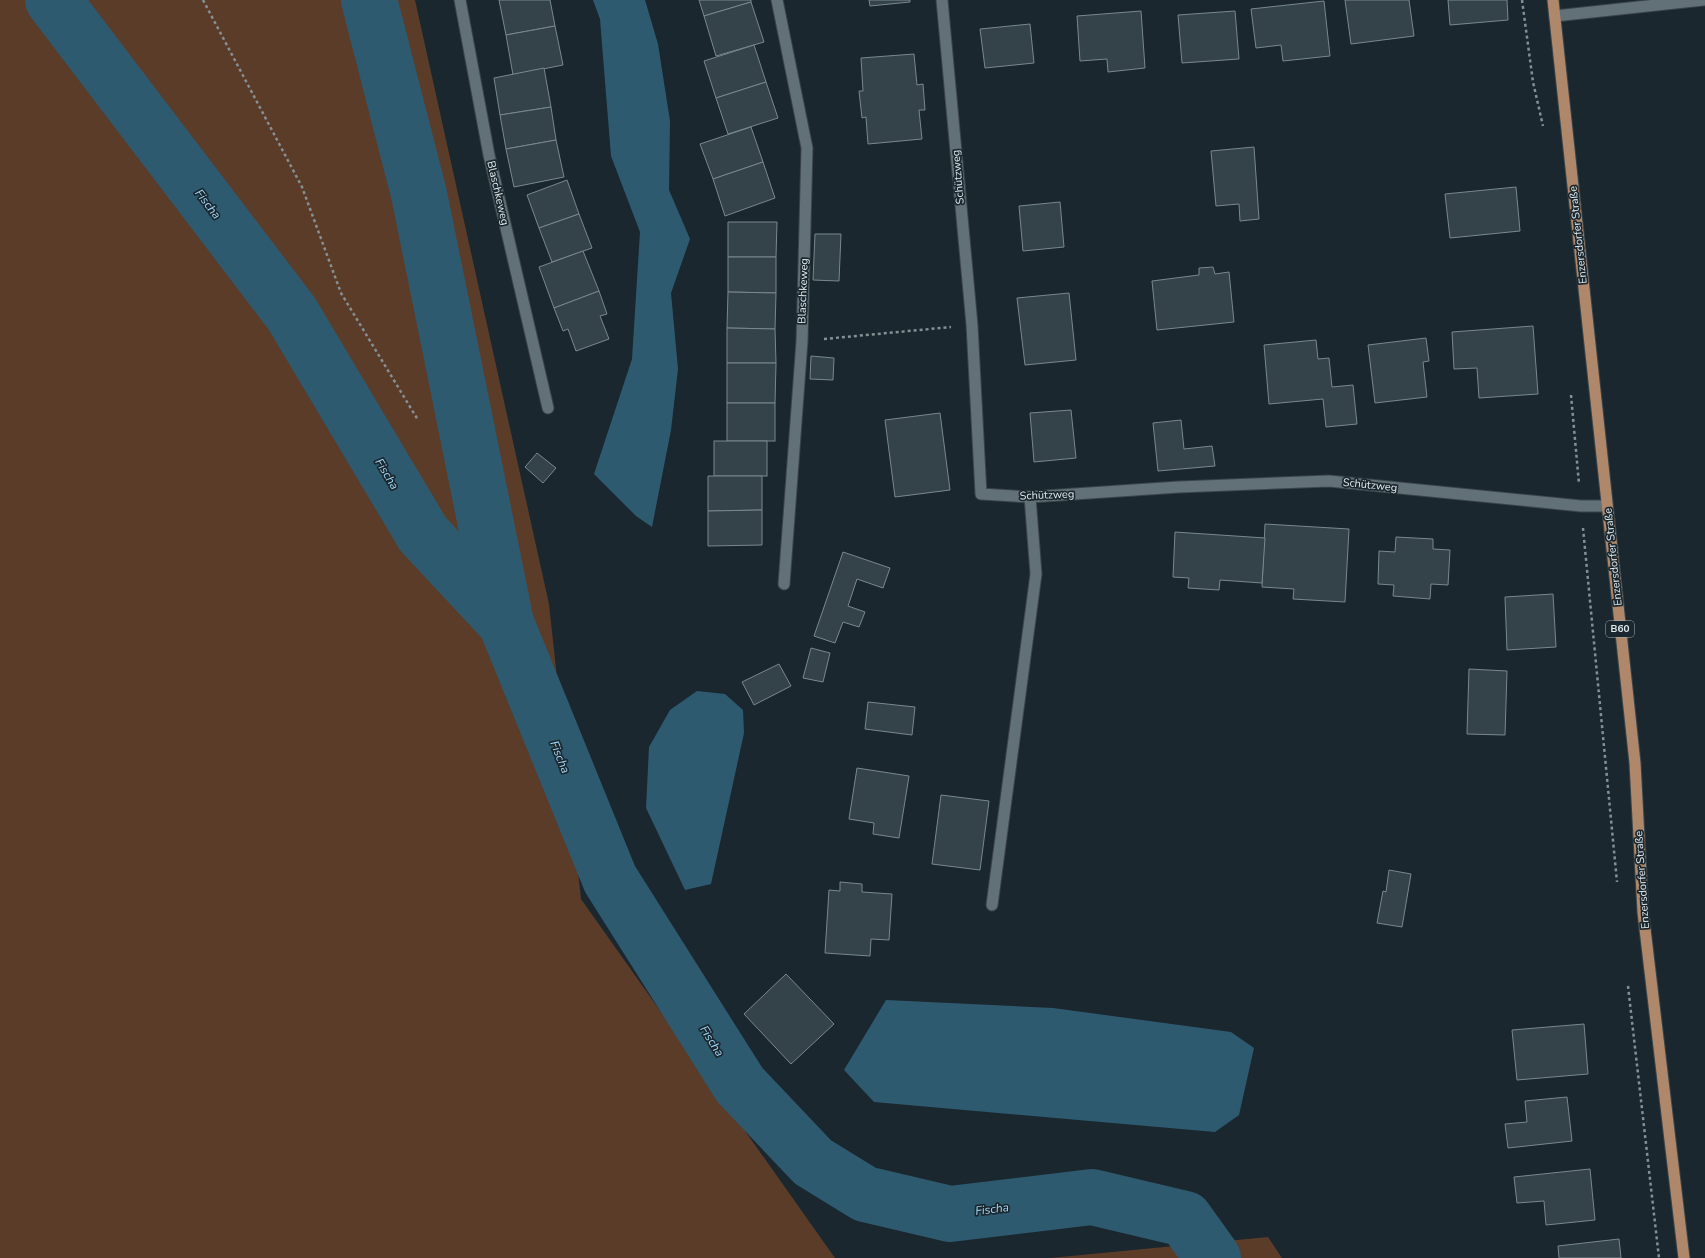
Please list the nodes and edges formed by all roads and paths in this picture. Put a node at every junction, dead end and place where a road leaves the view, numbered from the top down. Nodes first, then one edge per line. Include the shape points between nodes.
1 (203, 0) edge
2 (460, 0) edge
3 (777, 0) edge
4 (942, 0) edge
5 (1522, 0) edge
6 (1553, 0) edge
7 (1702, 0) edge
8 (1555, 16) junction
9 (1543, 128) dead end
10 (972, 325) junction
11 (802, 341) junction
12 (1571, 392) dead end
13 (548, 408) dead end
14 (418, 420) dead end
15 (1030, 497) junction
16 (1581, 506) junction
17 (1607, 506) junction
18 (784, 584) dead end
19 (1618, 890) dead end
20 (992, 905) dead end
21 (1627, 984) dead end
22 (1658, 1258) edge
23 (1684, 1258) edge

1 - 14 path via 302,187 341,293
2 - 13 street, Blaschkeweg via 489,155
3 - 11 street, Blaschkeweg via 807,148
4 - 10 street, Schützweg
5 - 9 path via 1532,82
6 - 8 main road, Enzersdorfer Straße / B60
7 - 8 street
8 - 17 main road, Enzersdorfer Straße / B60
10 - 11 path
10 - 15 street, Schützweg via 981,494
11 - 18 street, Blaschkeweg
12 - 16 path
15 - 16 street, Schützweg via 1179,487 1329,481
15 - 20 street via 1036,574
16 - 17 street, Schützweg
16 - 19 path
17 - 23 main road, Enzersdorfer Straße / B60 via 1635,763 1643,912
21 - 22 path

